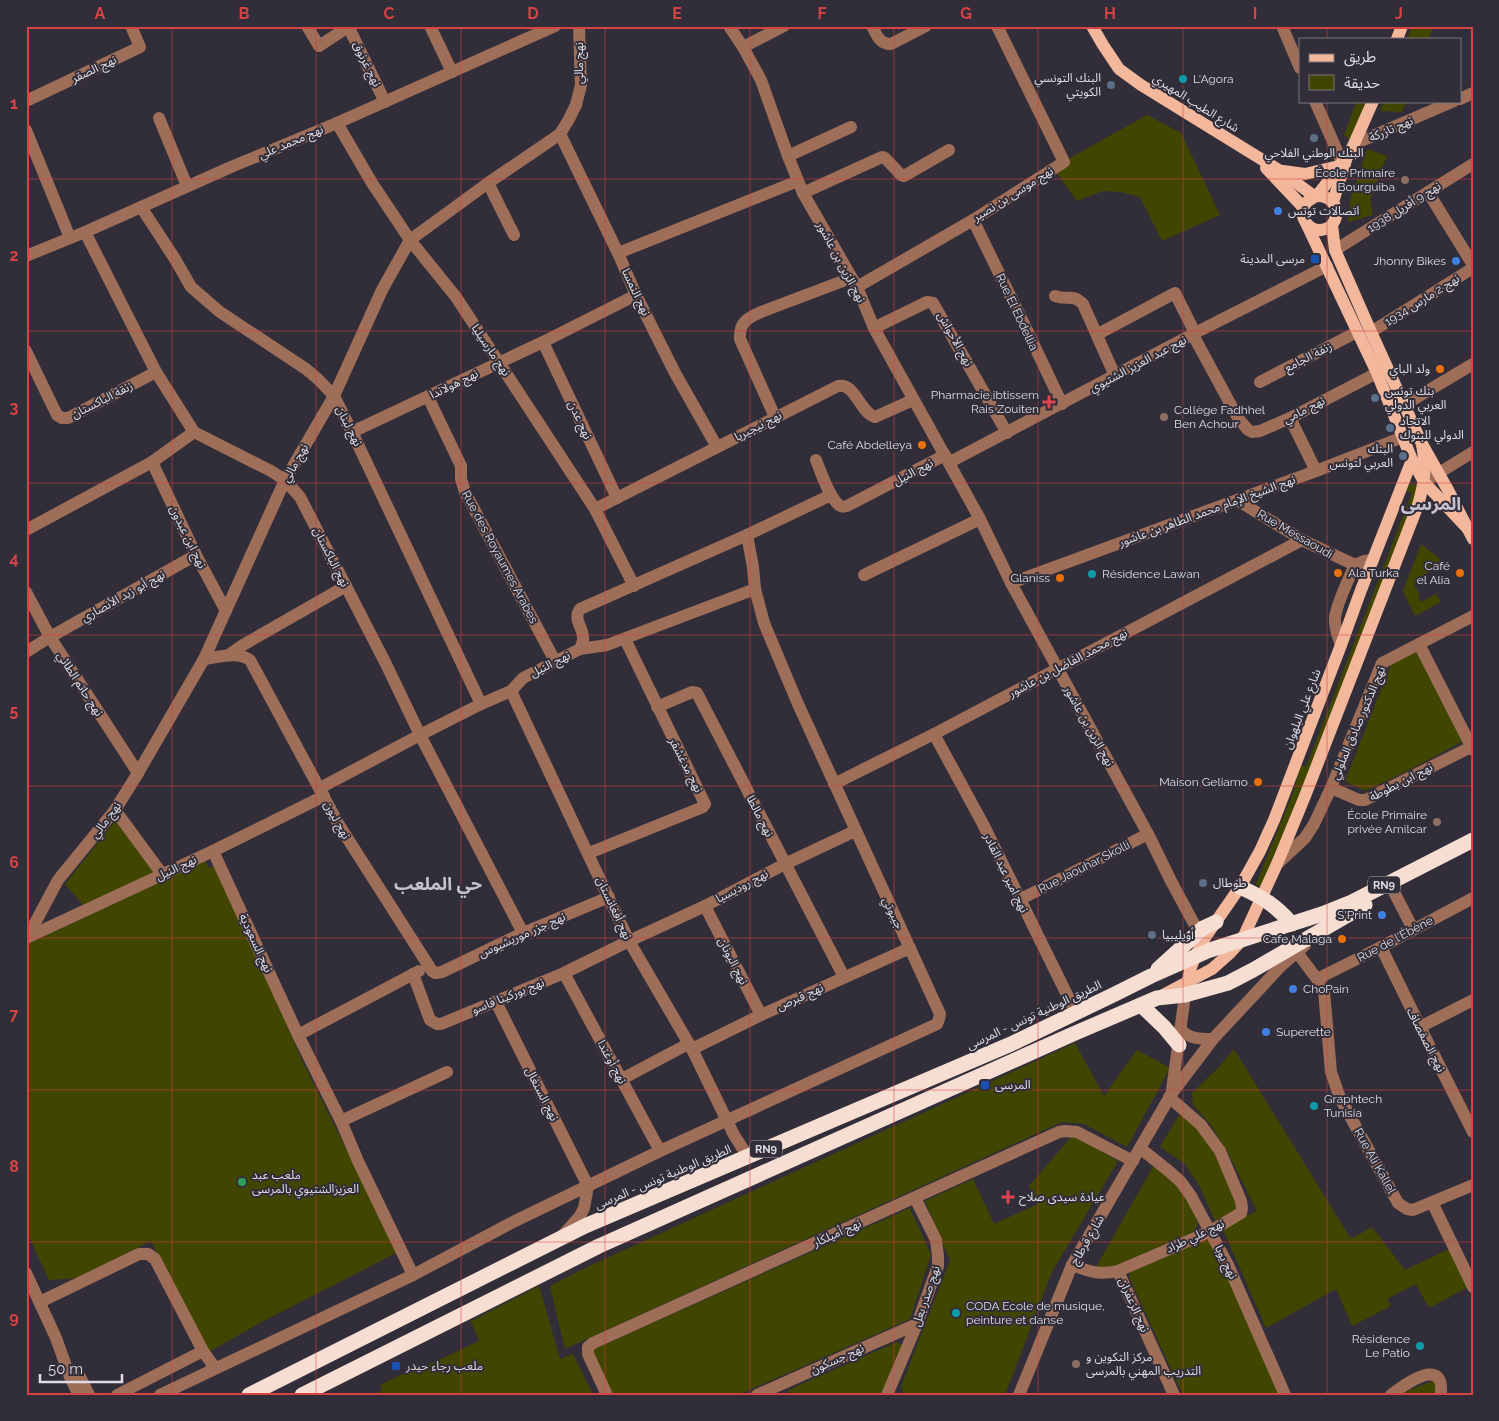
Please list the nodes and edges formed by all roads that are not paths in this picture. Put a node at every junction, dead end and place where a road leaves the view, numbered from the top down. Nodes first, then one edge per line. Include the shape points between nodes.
1 (131, 26) edge
2 (307, 26) edge
3 (430, 26) edge
4 (555, 26) edge
5 (579, 26) edge
6 (729, 26) edge
7 (784, 26) edge
8 (872, 26) edge
9 (926, 26) edge
10 (997, 26) edge
11 (1092, 26) edge
12 (1282, 26) edge
13 (1402, 26) edge
14 (348, 27) edge
15 (1397, 38) edge
16 (743, 47) junction
17 (1299, 66) edge
18 (452, 72) junction
19 (26, 101) edge
20 (385, 102) junction
21 (1315, 102) edge
22 (1373, 102) edge
23 (1452, 102) edge
24 (159, 118) dead end
25 (337, 123) junction
26 (851, 127) dead end
27 (26, 130) edge
28 (560, 134) junction
29 (1354, 144) junction
30 (950, 150) dead end
31 (1252, 154) junction
32 (788, 156) junction
33 (1343, 162) junction
34 (1473, 164) edge
35 (1279, 170) junction
36 (488, 183) junction
37 (188, 186) junction
38 (800, 187) junction
39 (1428, 192) junction
40 (1316, 196) junction
41 (1333, 202) junction
42 (141, 207) junction
43 (1303, 207) junction
44 (973, 220) junction
45 (1307, 225) junction
46 (1332, 225) junction
47 (85, 232) junction
48 (514, 235) dead end
49 (70, 238) junction
50 (410, 240) junction
51 (1335, 250) junction
52 (618, 253) junction
53 (26, 256) edge
54 (1327, 266) junction
55 (1473, 266) edge
56 (854, 282) junction
57 (636, 295) junction
58 (1055, 296) dead end
59 (874, 328) junction
60 (1357, 332) junction
61 (1371, 332) junction
62 (1098, 334) junction
63 (1194, 334) junction
64 (543, 342) junction
65 (26, 351) edge
66 (499, 362) junction
67 (1473, 364) edge
68 (156, 372) junction
69 (1377, 373) junction
70 (1115, 376) junction
71 (1260, 382) dead end
72 (334, 396) junction
73 (428, 397) junction
74 (913, 400) junction
75 (1062, 404) junction
76 (1404, 405) junction
77 (775, 417) junction
78 (1290, 418) junction
79 (194, 432) junction
80 (352, 432) junction
81 (1007, 433) junction
82 (1403, 437) junction
83 (1422, 444) junction
84 (717, 447) junction
85 (1473, 452) edge
86 (947, 459) junction
87 (816, 460) dead end
88 (1412, 460) junction
89 (152, 462) junction
90 (1316, 471) junction
91 (1438, 474) junction
92 (1405, 479) junction
93 (285, 480) junction
94 (1424, 482) junction
95 (1448, 490) junction
96 (831, 495) junction
97 (617, 498) junction
98 (1237, 500) junction
99 (595, 509) junction
100 (980, 519) junction
101 (26, 530) edge
102 (1470, 534) edge
103 (747, 535) junction
104 (1302, 540) junction
105 (196, 555) junction
106 (1373, 560) junction
107 (1355, 565) junction
108 (864, 575) dead end
109 (1011, 583) junction
110 (346, 586) junction
111 (634, 586) junction
112 (755, 589) junction
113 (26, 592) edge
114 (226, 611) junction
115 (1473, 616) edge
116 (50, 637) junction
117 (625, 638) junction
118 (1419, 644) junction
119 (1341, 645) junction
120 (580, 649) junction
121 (26, 652) edge
122 (229, 655) junction
123 (204, 659) junction
124 (555, 661) junction
125 (1058, 668) junction
126 (511, 691) junction
127 (481, 704) junction
128 (657, 707) junction
129 (934, 734) junction
130 (420, 735) junction
131 (1472, 748) edge
132 (138, 773) junction
133 (834, 784) junction
134 (1331, 788) junction
135 (322, 792) junction
136 (115, 810) junction
137 (855, 831) junction
138 (1148, 834) junction
139 (1473, 840) edge
140 (1473, 848) edge
141 (213, 851) junction
142 (589, 853) junction
143 (785, 864) junction
144 (1277, 864) junction
145 (162, 874) junction
146 (1240, 887) junction
147 (1393, 890) junction
148 (609, 897) junction
149 (1262, 897) junction
150 (1473, 898) edge
151 (1019, 900) junction
152 (705, 906) junction
153 (1216, 922) junction
154 (1292, 924) junction
155 (1413, 929) junction
156 (523, 933) junction
157 (1199, 933) junction
158 (27, 938) edge
159 (1242, 940) junction
160 (629, 941) junction
161 (1381, 947) junction
162 (910, 948) junction
163 (1295, 949) junction
164 (1195, 957) junction
165 (431, 969) junction
166 (564, 973) junction
167 (413, 974) junction
168 (1151, 976) junction
169 (844, 977) junction
170 (1317, 979) junction
171 (1186, 989) junction
172 (1473, 1000) edge
173 (496, 1002) junction
174 (1141, 1005) junction
175 (1076, 1013) junction
176 (761, 1015) junction
177 (1420, 1027) junction
178 (1180, 1028) junction
179 (298, 1035) junction
180 (1213, 1039) junction
181 (1179, 1045) junction
182 (690, 1046) junction
183 (447, 1072) dead end
184 (622, 1079) junction
185 (1171, 1095) junction
186 (1468, 1109) edge
187 (341, 1121) junction
188 (727, 1121) junction
189 (1473, 1132) edge
190 (1140, 1148) junction
191 (660, 1151) junction
192 (748, 1157) junction
193 (1133, 1161) junction
194 (1473, 1185) edge
195 (588, 1186) junction
196 (915, 1198) junction
197 (1432, 1202) junction
198 (1209, 1232) junction
199 (561, 1237) junction
200 (1072, 1265) junction
201 (1118, 1271) junction
202 (413, 1275) junction
203 (28, 1281) edge
204 (1473, 1287) edge
205 (40, 1302) junction
206 (917, 1324) junction
207 (56, 1338) junction
208 (203, 1351) junction
209 (215, 1368) junction
210 (321, 1390) edge
211 (782, 1390) edge
212 (79, 1395) edge
213 (88, 1395) edge
214 (117, 1395) edge
215 (160, 1395) edge
216 (249, 1395) edge
217 (302, 1395) edge
218 (606, 1395) edge
219 (757, 1395) edge
220 (887, 1395) edge
221 (1020, 1395) edge
222 (1174, 1395) edge
223 (1285, 1395) edge
224 (1391, 1395) edge
225 (1441, 1395) edge

1 - 19 street, نهج الصقر via 140,47
2 - 14 street, نهج غرنوق via 319,46
3 - 18 street
4 - 18 street, نهج محمد علي
5 - 28 street, نهج مالي via 581,85 576,105
6 - 16 street, نهج الزين بن عاشور
7 - 16 street
8 - 9 street via 885,44
10 - 44 street, نهج موسى بن نصير via 1064,160
11 - 31 main road, شارع الطيب المهيري via 1120,69
12 - 17 street
13 - 15 main road
14 - 20 street, نهج غرنوق
16 - 32 street, نهج الزين بن عاشور via 761,80
18 - 20 street, نهج محمد علي
20 - 25 street, نهج محمد علي
21 - 33 street
22 - 29 main road
23 - 29 street, نهج تازركة
24 - 37 street
25 - 37 street, نهج محمد علي
25 - 50 street, نهج مارسيليا
26 - 32 street
27 - 49 street
28 - 36 street, نهج مالي
28 - 52 street, نهج النمسا
29 - 33 main road
30 - 38 street via 904,176 882,157
31 - 35 main road, شارع الطيب المهيري
31 - 43 main road, شارع الطيب المهيري
32 - 38 street, نهج الزين بن عاشور
33 - 35 main road via 1305,174
33 - 40 main road
33 - 41 main road
34 - 39 street, نهج 9 أفريل 1938
35 - 40 main road, شارع الطيب المهيري
36 - 48 street
36 - 50 street, نهج مالي
37 - 42 street, نهج محمد علي
38 - 52 street
38 - 56 street, نهج الزين بن عاشور
39 - 51 street, نهج 9 أفريل 1938
39 - 55 street
40 - 41 main road
40 - 43 main road
41 - 46 main road via 1336,218
42 - 47 street, نهج محمد علي
42 - 72 street, نهج لبنان via 191,287 220,312 306,369
43 - 45 main road
44 - 56 street, نهج موسى بن نصير
44 - 75 street, Rue El Ebdellia
45 - 46 main road via 1317,230
45 - 54 main road
46 - 51 main road
47 - 49 street, نهج محمد علي
47 - 68 street
49 - 53 street, نهج محمد علي
50 - 66 street, نهج مارسيليا via 456,297
50 - 72 street, نهج مالي via 382,290
51 - 61 main road
52 - 57 street, نهج النمسا
54 - 60 main road
54 - 63 street, نهج عبد العزيز الشتيوي
55 - 61 street, نهج 2 مارس 1934
56 - 59 street, نهج الزين بن عاشور
56 - 77 street, نهج موسى بن نصير via 761,312 743,323 740,339
57 - 64 street, نهج هولاندا
57 - 84 street, نهج النمسا
58 - 62 street via 1079,298
59 - 74 street, نهج الزين بن عاشور
59 - 81 street, نهج الأحواش via 927,302 934,303
60 - 69 main road
60 - 71 street, زنقة الجامع
61 - 76 main road
62 - 63 street via 1175,293
62 - 70 street
63 - 70 street, نهج عبد العزيز الشتيوي
63 - 78 street, نهج مامي via 1238,418 1248,430 1260,431
64 - 66 street, نهج هولاندا
64 - 97 street, نهج عدن
65 - 68 street, زنقة الباكستان via 57,415 62,418 68,418
66 - 73 street, نهج هولاندا
66 - 99 street, نهج مارسيليا
67 - 76 street
68 - 79 street
69 - 78 street, نهج مامي
69 - 82 main road
70 - 75 street, نهج عبد العزيز الشتيوي
72 - 80 street, نهج لبنان
72 - 93 street, نهج مالي
73 - 80 street, نهج هولاندا
73 - 124 street, Rue des Royaumes Arabes via 461,466 465,492
74 - 77 street, نهج نيجيريا via 875,417 867,414 848,387 842,386
74 - 86 street, نهج الزين بن عاشور
75 - 81 street, نهج عبد العزيز الشتيوي
76 - 83 main road
77 - 84 street, نهج نيجيريا
78 - 90 street
79 - 89 street
79 - 93 street, نهج الباكستان
80 - 127 street, نهج لبنان
81 - 86 street, نهج عبد العزيز الشتيوي
82 - 88 main road
82 - 90 street, نهج الشيخ الإمام محمد الطاهر بن عاشور
83 - 91 main road
83 - 94 main road
84 - 97 street, نهج نيجيريا
85 - 91 street
86 - 96 street, نهج النيل via 847,506 837,504
86 - 100 street, نهج الزين بن عاشور
87 - 96 street
88 - 92 main road, شارع علي البلهوان
88 - 94 main road
89 - 101 street
89 - 105 street, نهج ابن عبدون
90 - 98 street, نهج الشيخ الإمام محمد الطاهر بن عاشور
91 - 94 street
91 - 95 main road
92 - 94 main road
92 - 106 main road, شارع علي البلهوان
93 - 110 street, نهج الباكستان via 300,497
93 - 114 street, نهج مالي
94 - 95 main road via 1438,484
94 - 102 main road
94 - 144 main road via 1325,748
95 - 102 main road
96 - 103 street, نهج النيل
97 - 99 street, نهج نيجيريا
98 - 104 street, Rue Messaoudi
98 - 109 street, نهج الشيخ الإمام محمد الطاهر بن عاشور
99 - 111 street, نهج مارسيليا
100 - 108 street
100 - 109 street, نهج الزين بن عاشور
103 - 111 street, نهج النيل
103 - 112 street, جيبوتي
104 - 107 street, Rue Messaoudi
104 - 125 street, نهج محمد الفاضل بن عاشور
105 - 114 street, نهج ابن عبدون
105 - 116 street, نهج أبو زيد الأنصاري
106 - 107 street
106 - 119 main road, شارع علي البلهوان
107 - 119 street via 1335,615
109 - 125 street, نهج الزين بن عاشور
110 - 122 street
110 - 130 street, نهج الباكستان
111 - 120 street, نهج النيل via 580,609 577,613 583,640
112 - 117 street
112 - 133 street, جيبوتي via 768,632
113 - 116 street, نهج حاتم الطائي
114 - 123 street, نهج مالي
115 - 118 street, نهج الدكتور صادق الملولي
116 - 121 street, نهج أبو زيد الأنصاري
116 - 132 street, نهج حاتم الطائي
117 - 120 street via 607,646
117 - 128 street, نهج مدغشقر
118 - 131 street
118 - 134 street, نهج الدكتور صادق الملولي via 1382,663
119 - 146 main road, شارع علي البلهوان via 1274,820
120 - 124 street, نهج النيل
122 - 123 street
122 - 135 street, نهج ليون via 241,655 250,660
123 - 132 street, نهج مالي
124 - 126 street, نهج النيل via 523,678
125 - 129 street, نهج محمد الفاضل بن عاشور
125 - 138 street, نهج الزين بن عاشور
126 - 127 street, نهج النيل
126 - 142 street, نهج أفغانستان
127 - 130 street, نهج النيل
128 - 142 street, نهج مدغشقر via 705,801 704,806
128 - 143 street, نهج مالطا via 692,692 697,693
129 - 133 street, نهج محمد الفاضل بن عاشور
129 - 151 street, نهج امير عبد القادر via 983,824
130 - 135 street, نهج النيل
130 - 156 street, نهج الباكستان
131 - 134 street, نهج ابن بطوطة via 1365,800
132 - 136 street, نهج مالي
133 - 137 street, جيبوتي
134 - 144 street, نهج الدكتور صادق الملولي via 1311,830
135 - 141 street, نهج النيل
135 - 165 street, نهج ليون via 339,825
136 - 145 street
136 - 158 street, نهج مالي via 58,880
137 - 143 street, نهج روديسيا
137 - 162 street, جيبوتي
138 - 151 street, Rue Jaouhar Skolli
138 - 157 street, نهج الزين بن عاشور
139 - 154 highway, RN9 via 1352,902
140 - 147 highway, RN9
141 - 145 street, نهج النيل
141 - 179 street, نهج السعودية
142 - 148 street, نهج أفغانستان
143 - 152 street, نهج روديسيا
143 - 169 street, نهج مالطا
144 - 149 main road
145 - 158 street, نهج النيل
146 - 149 highway
146 - 153 main road, شارع علي البلهوان
147 - 155 street
147 - 163 highway, RN9
148 - 156 street, نهج جزر موريشيوس
148 - 160 street, نهج أفغانستان
149 - 154 highway
149 - 159 main road
150 - 155 street, Rue de l'Ébène
151 - 175 street, نهج امير عبد القادر
152 - 160 street, نهج روديسيا
152 - 176 street, نهج اليونان
153 - 157 highway
153 - 164 main road, شارع علي البلهوان
154 - 159 highway, الطريق الوطنية تونس - المرسى / RN9
155 - 161 street, Rue de l'Ébène
156 - 165 street, نهج جزر موريشيوس via 442,972
157 - 168 highway
159 - 164 highway, الطريق الوطنية تونس - المرسى / RN9
159 - 171 main road via 1221,962
160 - 166 street, نهج بوركينا فاسو
160 - 182 street, نهج أفغانستان
161 - 170 street, Rue de l'Ébène
161 - 177 street, نهج الصفصاف
162 - 169 street, نهج قبرص
162 - 188 street, جيبوتي via 940,1014 937,1024
163 - 170 street, Rue Ali Kallel
163 - 171 highway, RN9 via 1228,983
163 - 180 street
164 - 168 highway, الطريق الوطنية تونس - المرسى / RN9
164 - 171 main road, شارع علي البلهوان
165 - 167 street, نهج جزر موريشيوس
166 - 173 street, نهج بوركينا فاسو
166 - 184 street, نهج أوغندا
167 - 173 street, نهج بوركينا فاسو via 433,1023 441,1024
167 - 179 street, نهج جزر موريشيوس
168 - 175 highway, الطريق الوطنية تونس - المرسى / RN9
169 - 176 street, نهج قبرص
170 - 197 street, Rue Ali Kallel via 1324,991 1331,1072 1340,1098 1398,1203 1413,1210
171 - 174 highway, RN9
171 - 178 street
172 - 177 street
173 - 195 street, نهج السنغال
174 - 181 highway
174 - 210 highway, RN9 via 599,1246
175 - 192 highway, الطريق الوطنية تونس - المرسى / RN9
176 - 182 street, نهج قبرص
177 - 186 street, نهج الصفصاف
178 - 180 street via 1192,1037
178 - 181 street
179 - 187 street, نهج السعودية
180 - 185 street
181 - 185 street
182 - 184 street, نهج قبرص
182 - 188 street, نهج أفغانستان
183 - 187 street
184 - 191 street, نهج أوغندا
185 - 190 street, شارع قرطاج
185 - 198 street, نهج علي طراد via 1201,1125 1220,1151 1241,1201 1241,1213
186 - 189 street, نهج الصفصاف
187 - 202 street, نهج السعودية
188 - 191 street, جيبوتي
188 - 192 street, نهج أفغانستان
190 - 193 street, شارع قرطاج
190 - 198 street, نهج يوبا via 1181,1182
191 - 195 street, جيبوتي
192 - 199 highway, الطريق الوطنية تونس - المرسى / RN9
193 - 196 street, نهج أميلكار via 1077,1132 1065,1131
193 - 200 street, شارع قرطاج
194 - 197 street, Rue Ali Kallel
195 - 199 street via 580,1216
195 - 202 street, جيبوتي
196 - 206 street, نهج صدر بعل via 936,1240 938,1256 938,1266
196 - 218 street, نهج أميلكار via 590,1344 588,1354
197 - 204 street
198 - 201 street, نهج علي طراد
198 - 223 street, نهج يوبا via 1228,1265
199 - 216 highway, الطريق الوطنية تونس - المرسى / RN9
200 - 201 street, نهج علي طراد via 1103,1274
200 - 221 street, شارع قرطاج
201 - 222 street, نهج الزعفران
202 - 209 street, جيبوتي
203 - 205 street
205 - 207 street
205 - 208 street via 139,1254 148,1254 155,1259
206 - 211 street, نهج جسكون
206 - 220 street, نهج صدر بعل
207 - 212 street
207 - 213 street
208 - 209 street
208 - 214 street
209 - 215 street, جيبوتي
210 - 217 highway, RN9
211 - 219 street, نهج جسكون
224 - 225 street via 1417,1378 1432,1374 1441,1381

